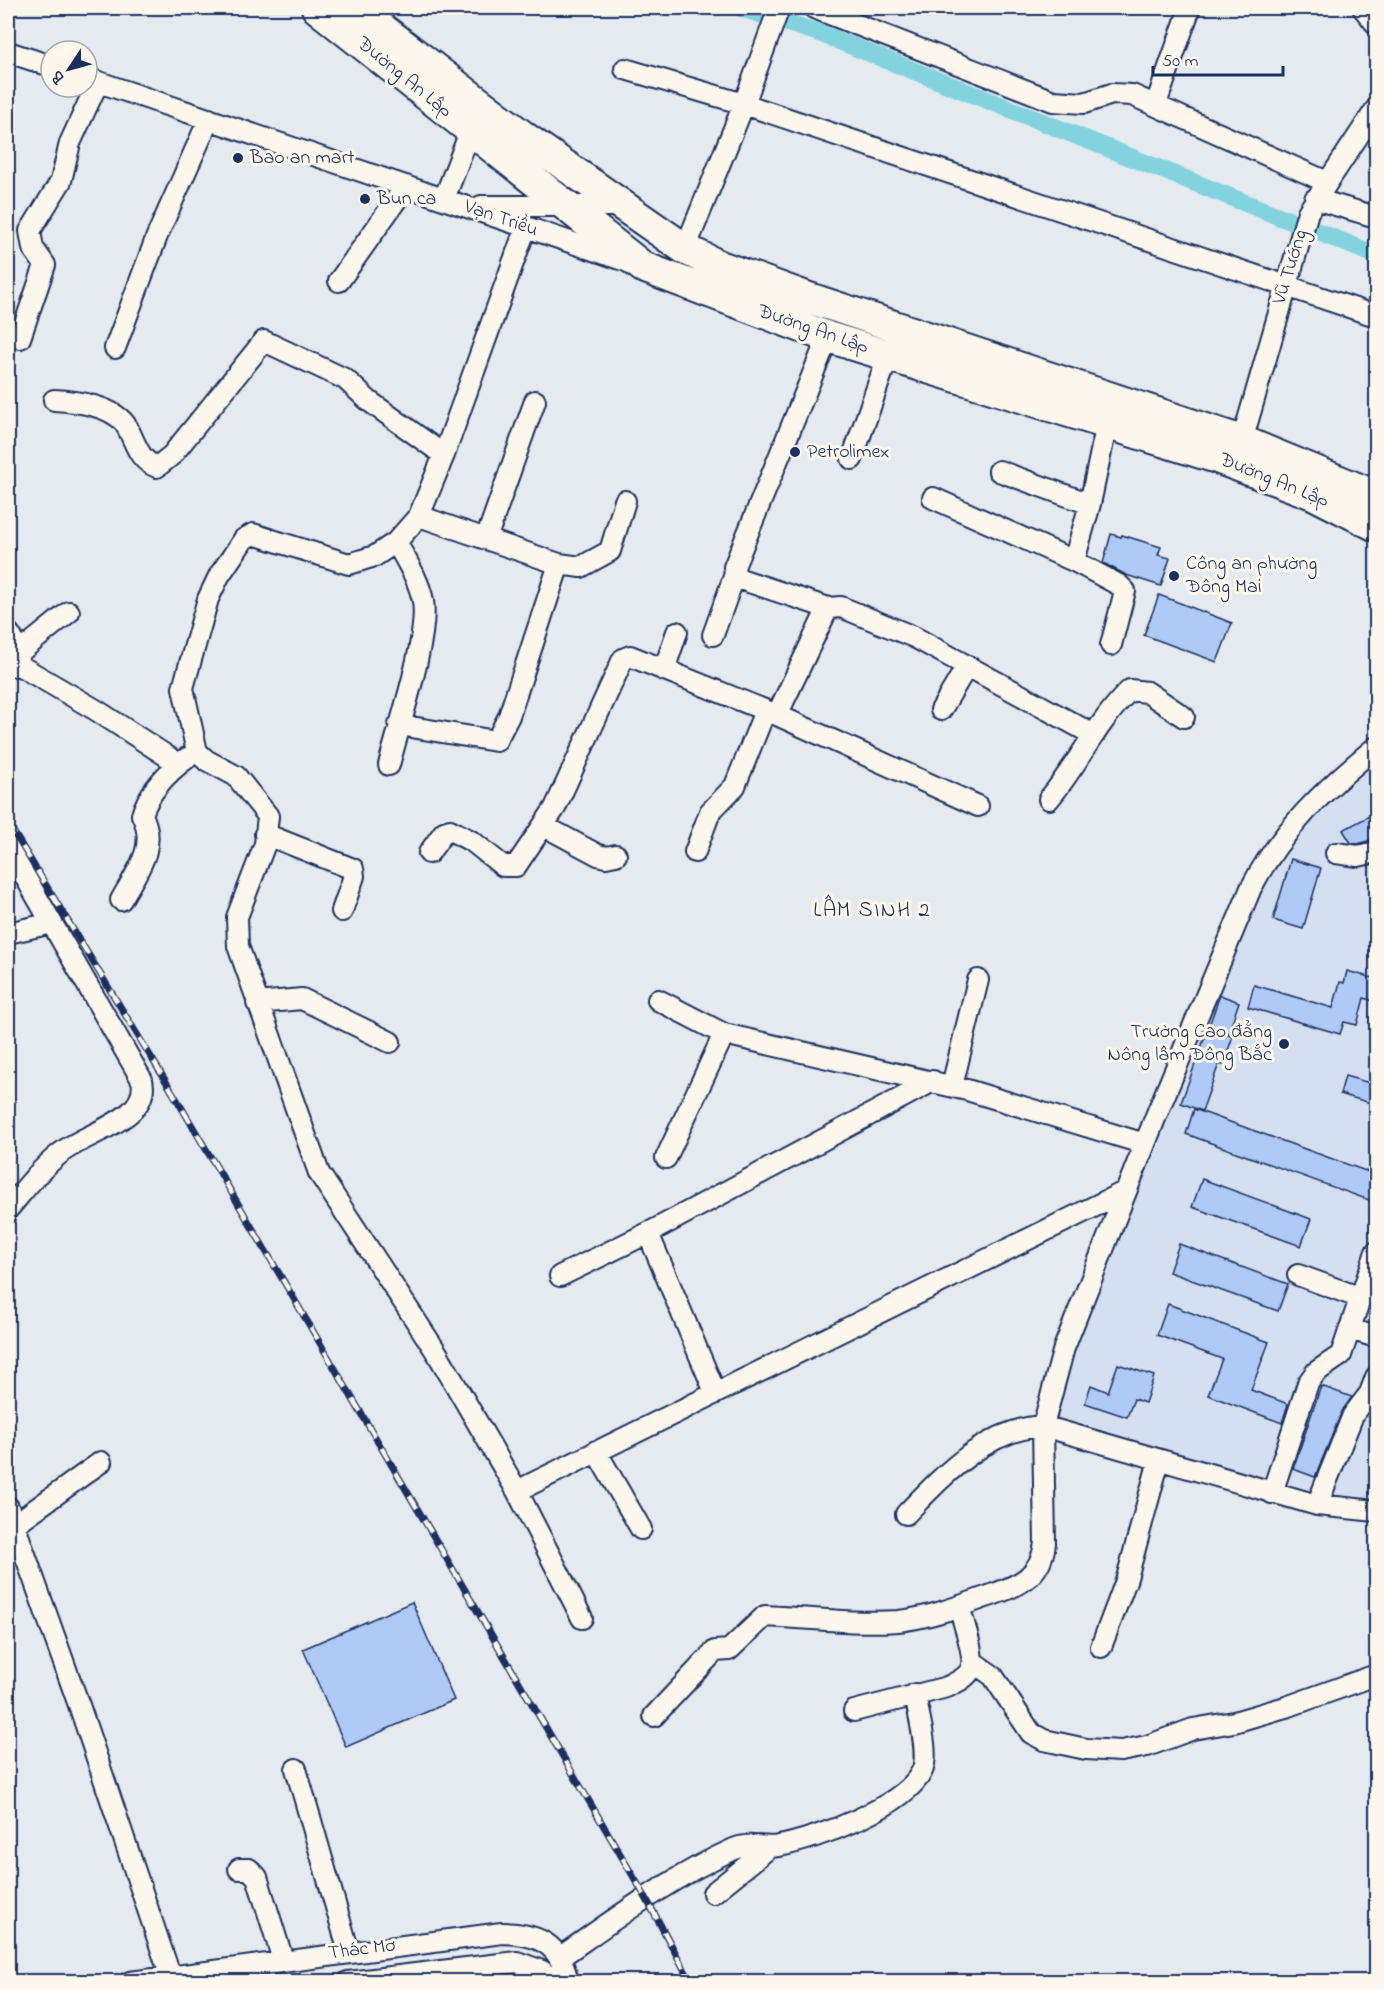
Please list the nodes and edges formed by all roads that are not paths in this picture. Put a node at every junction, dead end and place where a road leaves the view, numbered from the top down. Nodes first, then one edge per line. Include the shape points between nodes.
1 (317, 8) edge
2 (355, 8) edge
3 (779, 8) edge
4 (814, 8) edge
5 (1190, 8) edge
6 (8, 52) edge
7 (39, 62) edge
8 (626, 69) dead end
9 (99, 82) edge
10 (85, 99) edge
11 (744, 104) junction
12 (1156, 104) junction
13 (1377, 109) edge
14 (209, 119) junction
15 (470, 132) junction
16 (1327, 182) junction
17 (406, 186) junction
18 (453, 202) junction
19 (1311, 206) junction
20 (566, 207) junction
21 (622, 207) junction
22 (1377, 217) edge
23 (526, 227) junction
24 (677, 244) junction
25 (643, 267) junction
26 (339, 281) dead end
27 (1285, 285) junction
28 (1377, 316) edge
29 (828, 337) junction
30 (20, 338) dead end
31 (115, 348) dead end
32 (888, 356) junction
33 (54, 400) dead end
34 (535, 401) dead end
35 (1107, 423) junction
36 (1242, 441) junction
37 (444, 454) junction
38 (852, 459) dead end
39 (999, 471) dead end
40 (1377, 496) edge
41 (933, 498) dead end
42 (625, 501) dead end
43 (1090, 504) junction
44 (419, 516) junction
45 (1377, 526) edge
46 (486, 539) junction
47 (396, 542) junction
48 (1074, 561) junction
49 (559, 564) junction
50 (735, 574) junction
51 (828, 609) junction
52 (69, 612) dead end
53 (8, 632) edge
54 (677, 632) dead end
55 (712, 635) dead end
56 (1111, 645) dead end
57 (13, 665) edge
58 (967, 666) junction
59 (664, 670) junction
60 (941, 710) dead end
61 (771, 713) junction
62 (1184, 717) dead end
63 (399, 725) junction
64 (1094, 735) junction
65 (1377, 747) edge
66 (197, 752) junction
67 (179, 764) junction
68 (389, 765) dead end
69 (1049, 799) dead end
70 (978, 806) dead end
71 (544, 826) junction
72 (265, 834) junction
73 (8, 847) edge
74 (695, 852) dead end
75 (1377, 852) edge
76 (429, 853) dead end
77 (1336, 853) dead end
78 (616, 855) dead end
79 (121, 900) dead end
80 (342, 911) dead end
81 (52, 923) junction
82 (8, 933) edge
83 (978, 980) dead end
84 (658, 1000) dead end
85 (257, 1003) junction
86 (724, 1034) junction
87 (390, 1042) dead end
88 (942, 1084) junction
89 (1145, 1144) junction
90 (666, 1158) dead end
91 (1126, 1191) junction
92 (8, 1209) edge
93 (648, 1233) junction
94 (1377, 1252) edge
95 (1298, 1275) dead end
96 (560, 1276) dead end
97 (1361, 1298) junction
98 (1350, 1329) junction
99 (1377, 1337) edge
100 (1377, 1377) edge
101 (715, 1392) junction
102 (1043, 1426) junction
103 (596, 1451) junction
104 (1159, 1460) junction
105 (100, 1462) dead end
106 (517, 1491) junction
107 (1272, 1493) junction
108 (1317, 1505) junction
109 (1377, 1511) edge
110 (906, 1514) dead end
111 (11, 1516) edge
112 (641, 1529) dead end
113 (959, 1607) junction
114 (582, 1618) dead end
115 (1101, 1647) dead end
116 (973, 1662) junction
117 (1377, 1675) edge
118 (915, 1694) junction
119 (854, 1711) dead end
120 (654, 1716) dead end
121 (296, 1769) dead end
122 (770, 1847) junction
123 (239, 1869) dead end
124 (713, 1893) dead end
125 (349, 1952) junction
126 (559, 1958) junction
127 (283, 1960) junction
128 (170, 1975) junction
129 (130, 1982) edge
130 (348, 1982) edge
131 (557, 1982) edge
132 (568, 1982) edge

1 - 15 highway, Đường An Lập
2 - 21 highway, Đường An Lập
3 - 11 street
4 - 12 street via 1053,101 1084,103 1112,94 1132,95
5 - 12 street
6 - 7 street
8 - 11 street
9 - 14 street, Vạn Triều
10 - 30 street via 61,181 30,231 33,248 45,265
11 - 24 street
11 - 27 street
12 - 16 street
13 - 16 street, Vũ Tướng
14 - 17 street, Vạn Triều
14 - 31 street via 157,237
15 - 18 street
15 - 20 highway, Đường An Lập
16 - 19 street, Vũ Tướng
17 - 18 street, Vạn Triều
17 - 26 street
18 - 20 street
18 - 23 street, Vạn Triều
19 - 22 street
19 - 27 street, Vũ Tướng
20 - 21 street
20 - 25 highway, Đường An Lập
21 - 24 highway, Đường An Lập
23 - 25 street, Vạn Triều
23 - 37 street
24 - 25 highway
24 - 36 highway, Đường An Lập via 720,266 812,299
25 - 29 highway, Đường An Lập
27 - 28 street
27 - 36 street, Vũ Tướng
29 - 32 highway, Đường An Lập
29 - 50 street via 734,567
32 - 35 highway, Đường An Lập
32 - 38 street
33 - 37 street via 87,405 118,417 147,464 157,467 172,455 264,341 345,379 369,401
34 - 46 street
35 - 43 street
35 - 45 highway, Đường An Lập via 1313,494
36 - 40 highway, Đường An Lập
37 - 44 street
39 - 43 street
41 - 48 street
42 - 49 street via 610,550 580,567
43 - 48 street
44 - 46 street
44 - 47 street
46 - 49 street
47 - 63 street via 423,600 424,627
47 - 66 street via 375,556 349,564 253,534 244,539 208,599 184,678
48 - 56 street via 1125,591
49 - 63 street via 496,741
50 - 51 street
50 - 55 street
51 - 58 street via 841,607 914,637
51 - 61 street
52 - 57 street
53 - 57 street via 12,638
54 - 59 street
57 - 67 street via 96,710
58 - 60 street
58 - 64 street
59 - 61 street
59 - 71 street via 630,656 623,659 580,757
61 - 70 street
61 - 74 street via 735,786 710,812
62 - 64 street via 1146,692 1130,690 1107,712
63 - 68 street
64 - 69 street via 1072,772
65 - 89 street via 1314,801 1263,864
66 - 67 street
66 - 72 street via 245,786 268,816
67 - 79 street via 145,806 142,815 150,830 150,841
71 - 76 street via 523,858 510,868 450,830 444,832
71 - 78 street via 598,855
72 - 80 street via 353,869
72 - 85 street via 265,844 237,917 236,931
73 - 81 street
75 - 77 street via 1358,856
81 - 82 street
81 - 92 street via 142,1080 145,1092 122,1119 81,1139 49,1163
83 - 88 street
84 - 86 street
85 - 87 street via 302,999
85 - 106 street via 319,1173 437,1353
86 - 88 street
86 - 90 street
88 - 89 street
88 - 93 street
89 - 91 street
91 - 101 street
91 - 102 street via 1064,1347
93 - 96 street
93 - 101 street
94 - 97 street
95 - 97 street
97 - 98 street
98 - 99 street
98 - 107 street via 1341,1355 1316,1372 1308,1383
100 - 108 street via 1353,1415
101 - 103 street
102 - 104 street
102 - 110 street via 1008,1433 969,1456 951,1468
102 - 113 street via 1043,1559 1023,1581
103 - 106 street
103 - 112 street
104 - 107 street
104 - 115 street via 1132,1560
105 - 111 street
106 - 114 street
107 - 108 street
108 - 109 street
111 - 128 street
113 - 116 street
113 - 120 street via 897,1621 765,1616 729,1650 714,1651
116 - 117 street via 993,1676 1031,1733 1044,1740 1086,1749 1121,1751 1289,1706
116 - 118 street via 960,1681
118 - 119 street
118 - 122 street via 925,1757 922,1772 912,1783 863,1817 831,1832
121 - 125 street
122 - 124 street
122 - 126 street via 737,1847 708,1861
123 - 127 street via 249,1869 256,1877
125 - 126 street, Thác Mơ via 502,1933 529,1934 545,1941
125 - 127 street, Thác Mơ
126 - 132 street, Thác Mơ
127 - 128 street, Thác Mơ
128 - 129 street, Thác Mơ
130 - 131 street via 517,1962 542,1971

